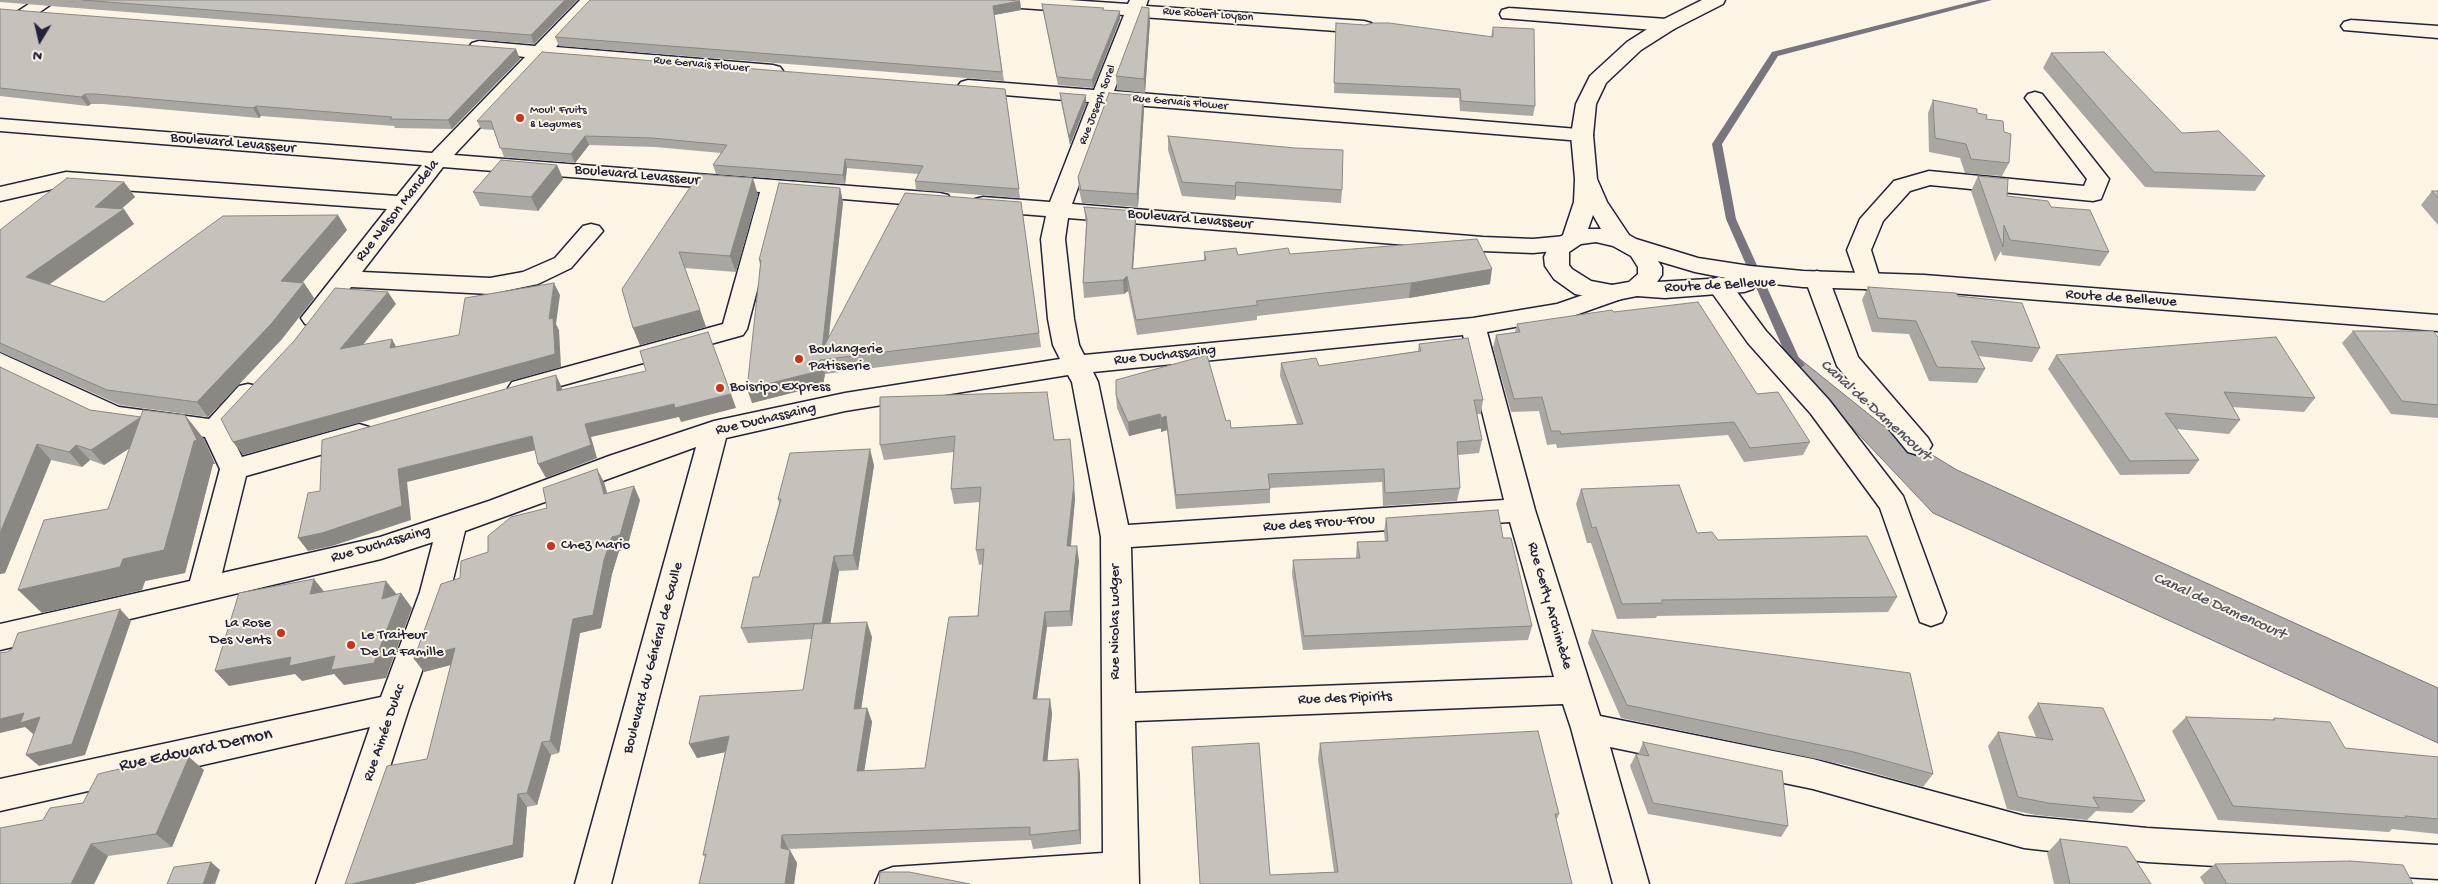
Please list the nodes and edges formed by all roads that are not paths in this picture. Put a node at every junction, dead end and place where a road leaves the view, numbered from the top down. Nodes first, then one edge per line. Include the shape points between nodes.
1 (590, 0) edge
2 (991, 0) edge
3 (1716, 0) edge
4 (1137, 5) edge
5 (53, 7) edge
6 (0, 10) edge
7 (30, 12) junction
8 (1509, 14) dead end
9 (1667, 25) junction
10 (1364, 26) edge
11 (2352, 26) dead end
12 (0, 31) edge
13 (2438, 32) edge
14 (462, 46) edge
15 (540, 52) junction
16 (796, 72) edge
17 (954, 85) edge
18 (1102, 96) junction
19 (2035, 98) dead end
20 (0, 125) edge
21 (1582, 135) junction
22 (437, 160) junction
23 (1586, 179) junction
24 (773, 187) junction
25 (0, 194) edge
26 (405, 203) junction
27 (1058, 210) junction
28 (591, 231) dead end
29 (1569, 240) junction
30 (1625, 242) junction
31 (1483, 244) junction
32 (1563, 274) junction
33 (345, 279) junction
34 (1752, 279) junction
35 (1800, 279) junction
36 (1869, 282) junction
37 (1719, 286) junction
38 (1637, 288) junction
39 (1612, 293) junction
40 (1473, 326) junction
41 (2435, 326) edge
42 (298, 338) edge
43 (0, 362) edge
44 (1077, 365) junction
45 (266, 374) edge
46 (503, 393) edge
47 (378, 428) edge
48 (215, 429) junction
49 (714, 431) junction
50 (1918, 445) dead end
51 (234, 468) junction
52 (1522, 510) junction
53 (452, 525) junction
54 (1116, 537) junction
55 (202, 591) junction
56 (1931, 613) dead end
57 (0, 637) edge
58 (1574, 690) junction
59 (393, 708) junction
60 (1117, 708) junction
61 (1588, 728) junction
62 (0, 795) edge
63 (2438, 862) edge
64 (1121, 876) edge
65 (334, 884) edge
66 (593, 884) edge
67 (893, 884) edge
68 (1631, 884) edge

1 - 15 street, Rue Nelson Mandela
2 - 4 street, Rue Robert Loyson
3 - 9 street
4 - 10 street, Rue Robert Loyson
4 - 18 street, Rue Joseph Sorel
5 - 7 street
6 - 7 street
7 - 12 street
8 - 9 street via 1638,15
9 - 21 street via 1634,46 1597,80 1586,104
11 - 13 street
14 - 15 street, Rue Gervais Flower
15 - 16 street, Rue Gervais Flower
15 - 22 street, Rue Nelson Mandela
17 - 18 street, Rue Gervais Flower
18 - 21 street, Rue Gervais Flower
18 - 27 street, Rue Joseph Sorel
19 - 36 street via 2098,180 2093,194 1929,178 1902,186 1872,219 1859,250
20 - 22 street, Boulevard Levasseur
21 - 23 street
22 - 24 street, Boulevard Levasseur
22 - 26 street, Rue Nelson Mandela
23 - 29 street via 1585,202
23 - 30 street via 1596,202
24 - 27 street, Boulevard Levasseur
24 - 46 street via 734,329
25 - 26 street via 66,179
26 - 33 street, Rue Nelson Mandela
27 - 31 street, Boulevard Levasseur
27 - 44 street, Rue Joseph Sorel via 1053,239 1060,319 1066,344
28 - 33 street via 562,263 528,279 490,286
29 - 30 street via 1596,235
29 - 31 street, Boulevard Levasseur via 1533,246
29 - 32 street via 1558,249 1556,257 1557,266
30 - 34 street, Route de Bellevue via 1695,265
30 - 38 street via 1640,251 1650,267 1650,275
31 - 32 street, Boulevard Levasseur
32 - 39 street via 1584,288
33 - 42 street, Rue Nelson Mandela
34 - 35 street, Route de Bellevue
34 - 37 street, Route de Bellevue
35 - 36 street, Route de Bellevue
35 - 50 street via 1846,360
36 - 41 street, Route de Bellevue via 1924,283
37 - 38 street, Route de Bellevue via 1665,290
37 - 56 street via 1757,337 1820,407 1893,504
38 - 39 street
39 - 40 street, Rue Duchassaing via 1561,311
40 - 44 street, Rue Duchassaing
40 - 52 street, Rue Gerty Archimède
43 - 48 street via 114,416
44 - 49 street, Rue Duchassaing via 845,402
44 - 54 street, Rue Nicolas Ludger via 1085,382
45 - 48 street
47 - 51 street
48 - 51 street
49 - 53 street, Rue Duchassaing
49 - 66 street, Boulevard du Général de Gaulle
51 - 55 street
52 - 54 street, Rue des Frou-Frou
52 - 58 street, Rue Gerty Archimède
53 - 55 street, Rue Duchassaing via 381,548
53 - 59 street, Rue Aimée Dulac via 435,592
54 - 60 street, Rue Nicolas Ludger
55 - 57 street, Rue Duchassaing
58 - 60 street, Rue des Pipirits
58 - 61 street, Rue Gerty Archimède
59 - 62 street, Rue Edouard Dernon
59 - 65 street, Rue Aimée Dulac
60 - 64 street, Rue Nicolas Ludger
61 - 63 street via 1813,774 2024,832 2148,845
61 - 68 street, Rue Gerty Archimède
64 - 67 street

